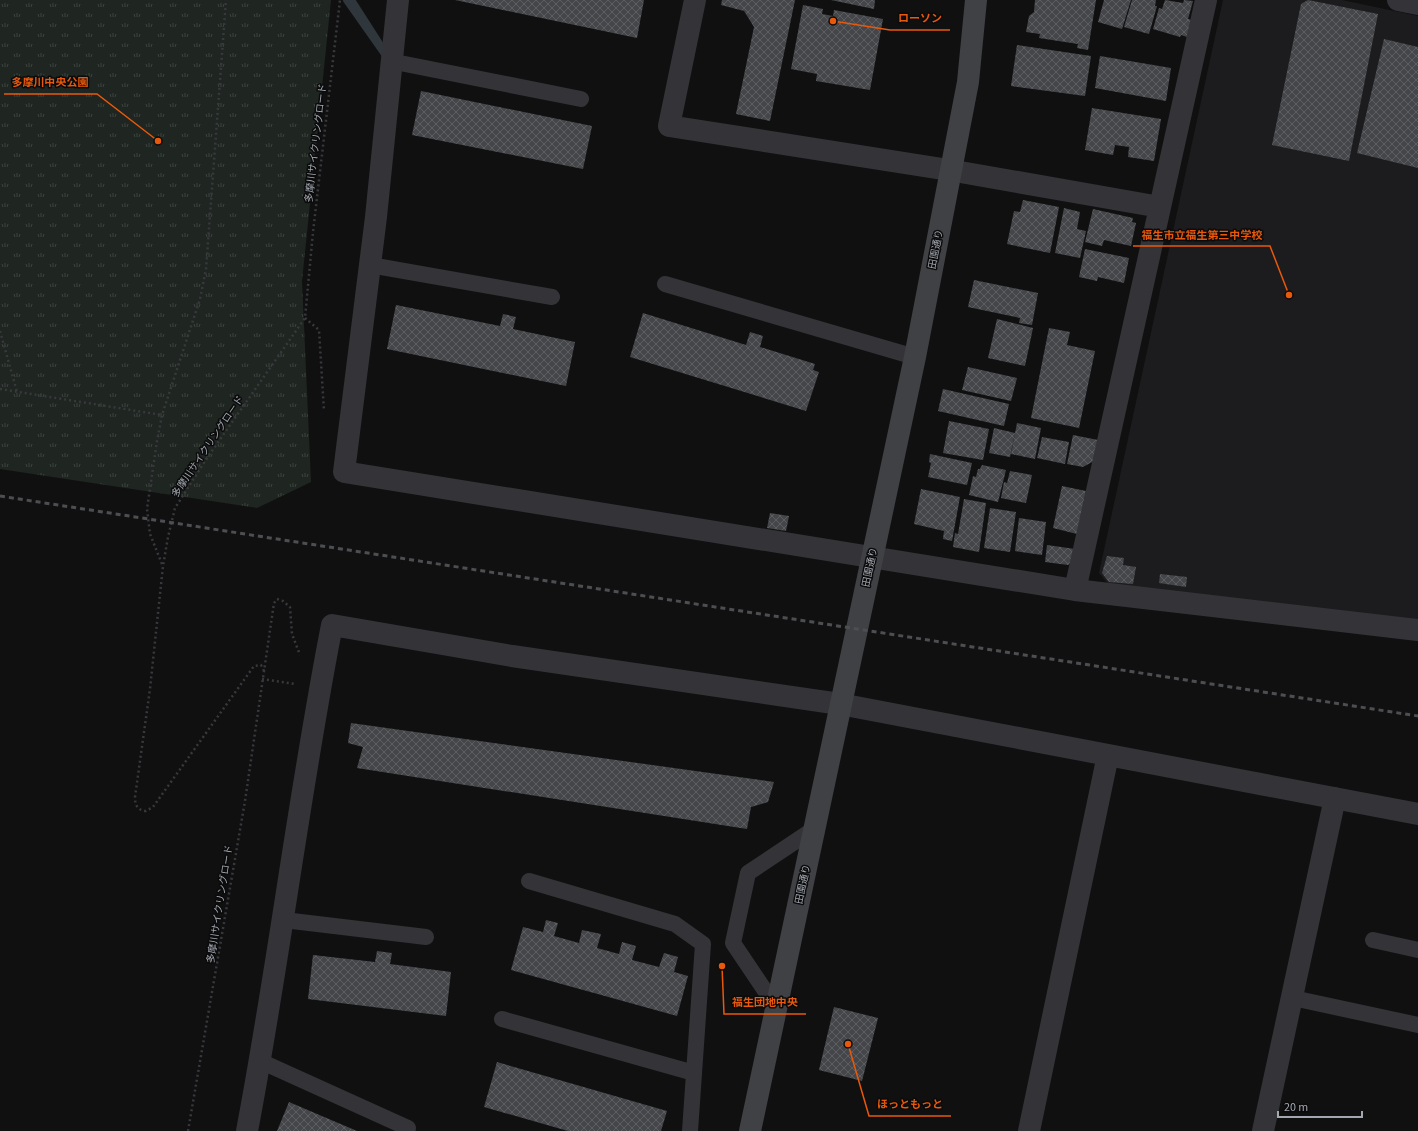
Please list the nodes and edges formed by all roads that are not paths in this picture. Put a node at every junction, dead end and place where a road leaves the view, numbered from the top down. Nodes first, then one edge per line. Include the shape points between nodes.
1 (398, 0) edge
2 (695, 0) edge
3 (976, 0) edge
4 (1206, 0) edge
5 (1398, 0) edge
6 (1418, 4) edge
7 (390, 61) junction
8 (581, 99) dead end
9 (949, 170) junction
10 (1160, 207) junction
11 (370, 265) junction
12 (665, 284) dead end
13 (552, 297) dead end
14 (914, 357) junction
15 (871, 557) junction
16 (1075, 590) junction
17 (1418, 630) edge
18 (840, 704) junction
19 (1108, 755) junction
20 (1335, 798) junction
21 (1418, 814) edge
22 (814, 829) junction
23 (529, 880) dead end
24 (284, 920) junction
25 (426, 937) dead end
26 (1373, 940) dead end
27 (1418, 950) edge
28 (1293, 998) junction
29 (776, 1007) junction
30 (502, 1019) dead end
31 (1418, 1025) edge
32 (260, 1061) junction
33 (694, 1073) junction
34 (408, 1128) dead end
35 (246, 1131) edge
36 (690, 1131) edge
37 (750, 1131) edge
38 (1028, 1131) edge
39 (1263, 1131) edge

1 - 7 street
2 - 9 street via 669,126
3 - 9 street, 田園通り via 968,82
4 - 10 street
5 - 6 street
7 - 8 lane
7 - 11 street
9 - 10 street
9 - 14 street, 田園通り
10 - 16 street
11 - 13 lane
11 - 15 street via 344,472
12 - 14 lane
14 - 15 street, 田園通り
15 - 16 street
15 - 18 street, 田園通り
16 - 17 street
18 - 19 street
18 - 22 street, 田園通り
18 - 24 street via 512,656 332,625 315,690
19 - 20 street
19 - 38 street
20 - 21 street
20 - 28 street
22 - 29 street, 田園通り
22 - 29 lane via 748,873 733,943
23 - 33 lane via 675,924 703,944
24 - 25 lane
24 - 32 street
26 - 27 lane
28 - 31 lane
28 - 39 street
29 - 37 street, 田園通り
30 - 33 lane
32 - 34 lane
32 - 35 street
33 - 36 lane

